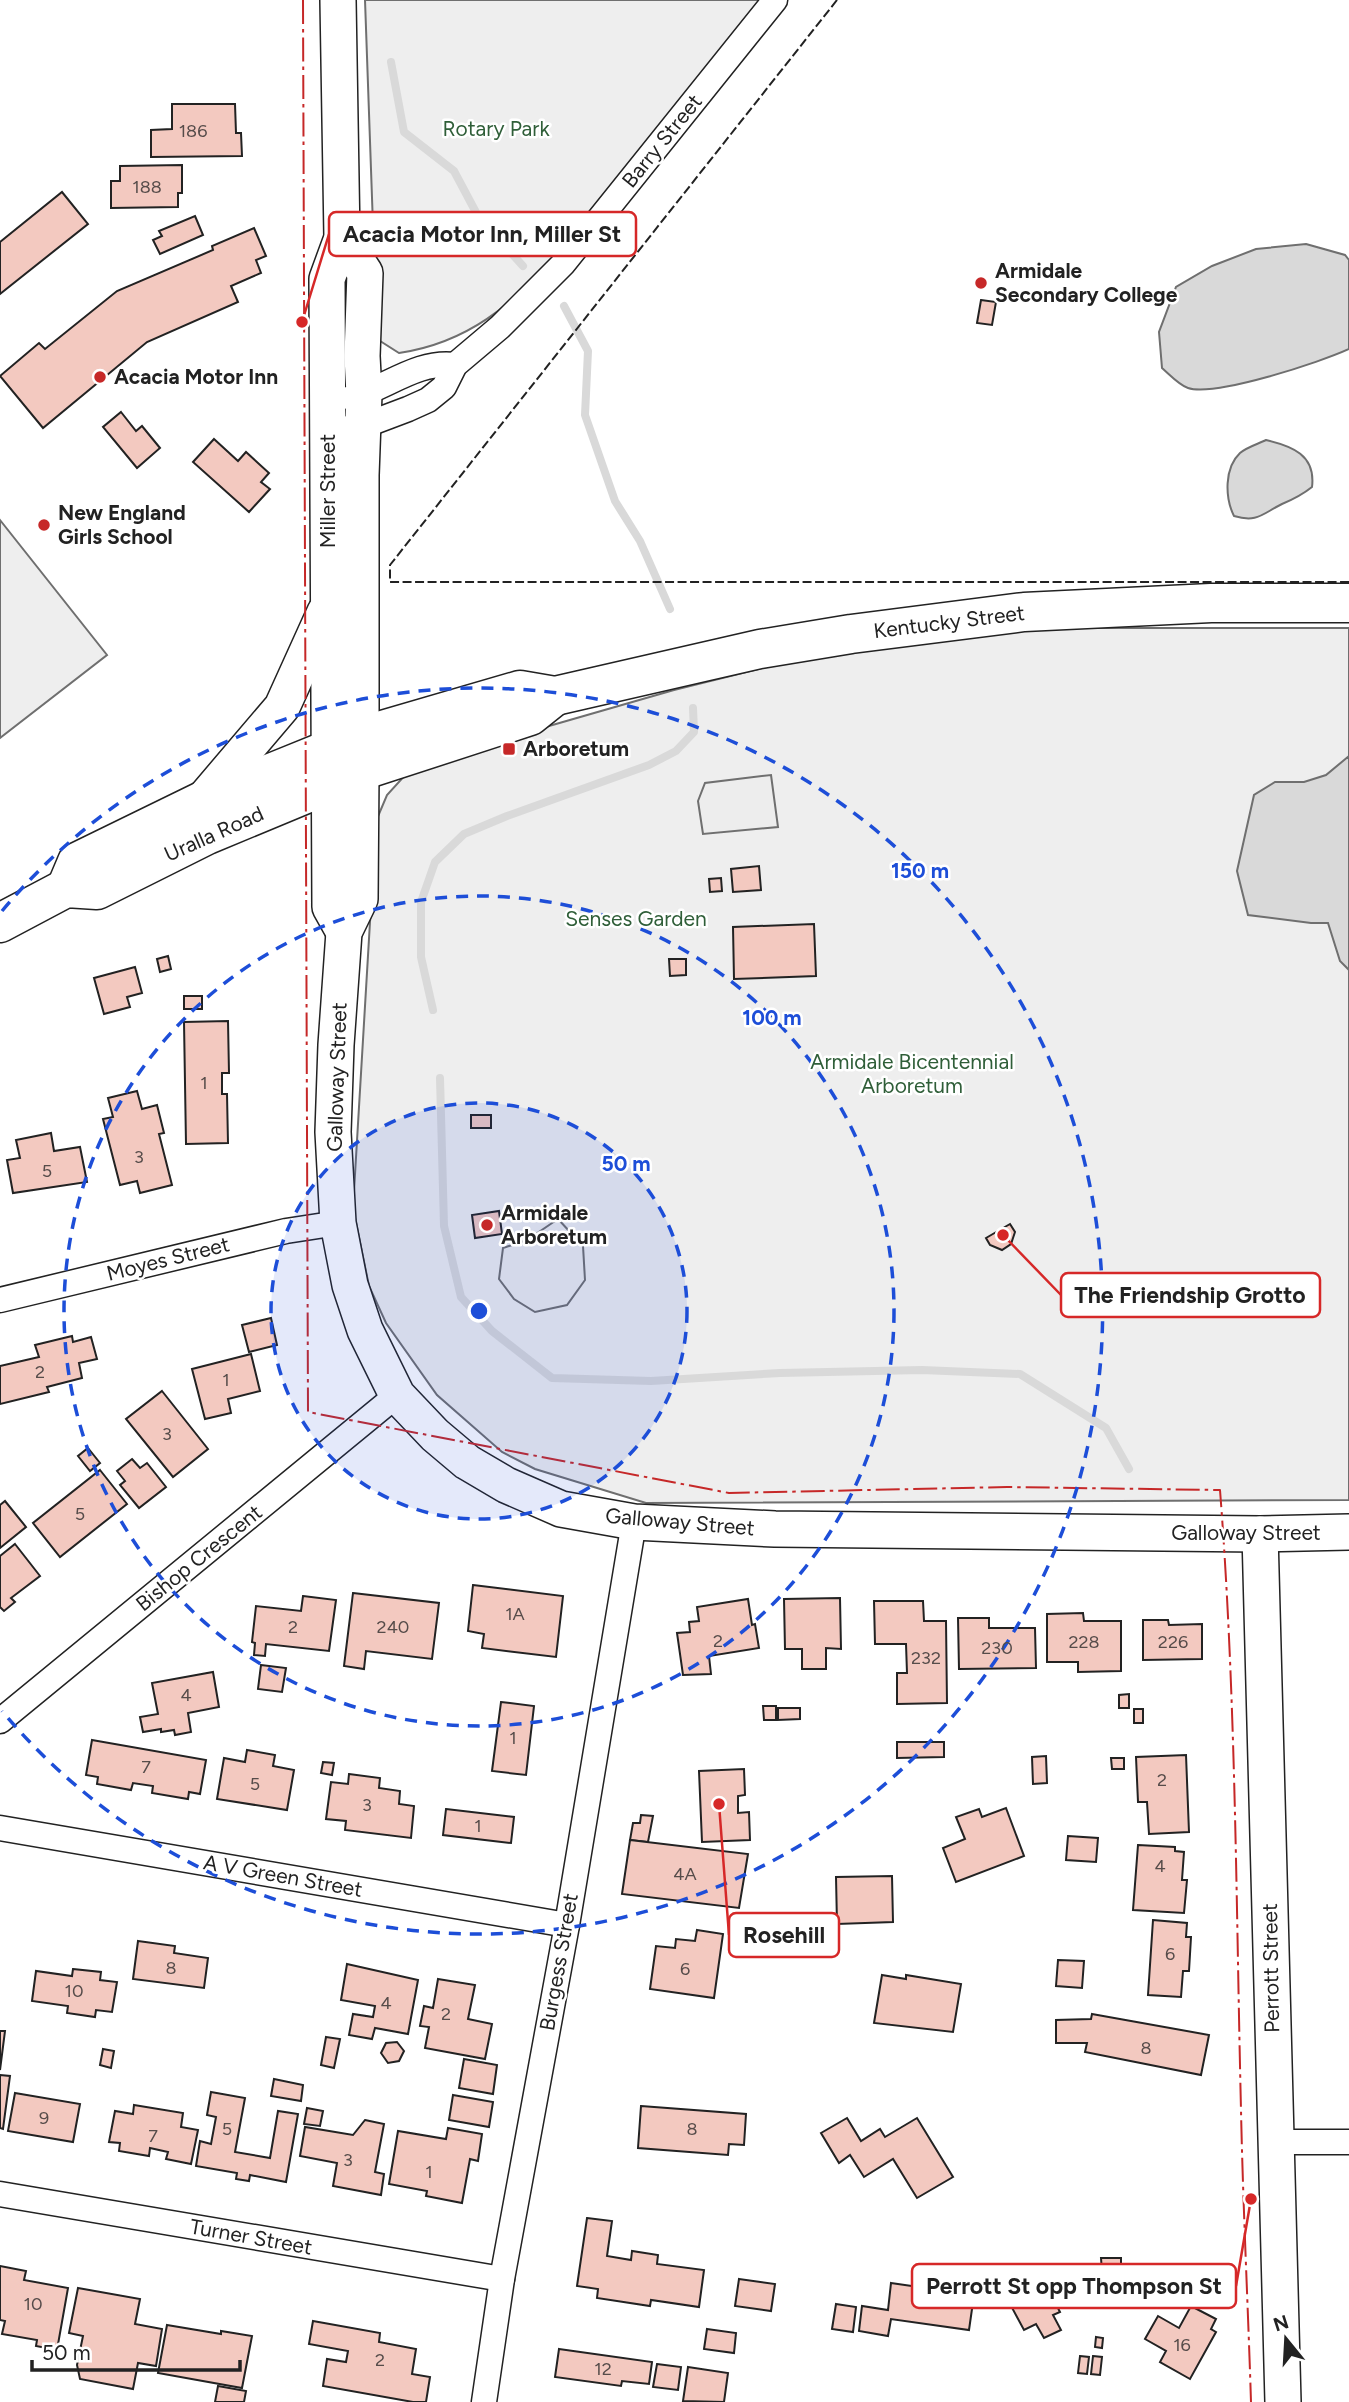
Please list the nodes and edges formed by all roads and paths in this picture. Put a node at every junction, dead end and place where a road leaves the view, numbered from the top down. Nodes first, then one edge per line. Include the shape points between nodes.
1 (338, 0) edge
2 (775, 0) edge
3 (342, 238) junction
4 (364, 410) junction
5 (328, 418) junction
6 (1349, 603) edge
7 (329, 604) junction
8 (346, 760) junction
9 (201, 801) junction
10 (66, 888) junction
11 (0, 923) edge
12 (338, 1223) junction
13 (0, 1300) edge
14 (397, 1395) junction
15 (634, 1522) junction
16 (1349, 1532) edge
17 (1260, 1534) junction
18 (0, 1721) edge
19 (0, 1828) edge
20 (567, 1924) junction
21 (1275, 2142) junction
22 (1349, 2142) edge
23 (0, 2194) edge
24 (502, 2279) junction
25 (484, 2402) edge
26 (1283, 2402) edge

1 - 3 street, Miller Street
2 - 4 street, Barry Street via 563,264 500,327 455,365 427,366
3 - 4 street, Miller Street via 365,273
3 - 5 street, Miller Street via 327,279
4 - 5 street, Barry Street
4 - 8 street, Miller Street
5 - 7 street, Miller Street
6 - 8 main road, Kentucky Street via 1211,603 1024,612 852,634 760,649 555,696 530,716
7 - 8 street, Miller Street
7 - 9 street via 282,707
8 - 9 main road, Uralla Road
8 - 10 main road, Uralla Road via 97,890
8 - 12 street, Galloway Street via 360,899 345,932 336,1045 333,1132
9 - 10 main road, Uralla Road via 77,862
10 - 11 main road, Uralla Road
12 - 13 street, Moyes Street via 286,1231
12 - 14 street, Galloway Street via 350,1285 365,1330
14 - 15 street, Galloway Street via 467,1462 506,1485 561,1509
14 - 18 street, Bishop Crescent
15 - 17 street, Galloway Street via 775,1529
15 - 20 street, Burgess Street
16 - 17 street, Galloway Street
17 - 21 street, Perrott Street
19 - 20 street, A V Green Street
20 - 24 street, Burgess Street
21 - 22 street
21 - 26 street, Perrott Street
23 - 24 street, Turner Street
24 - 25 street, Burgess Street

